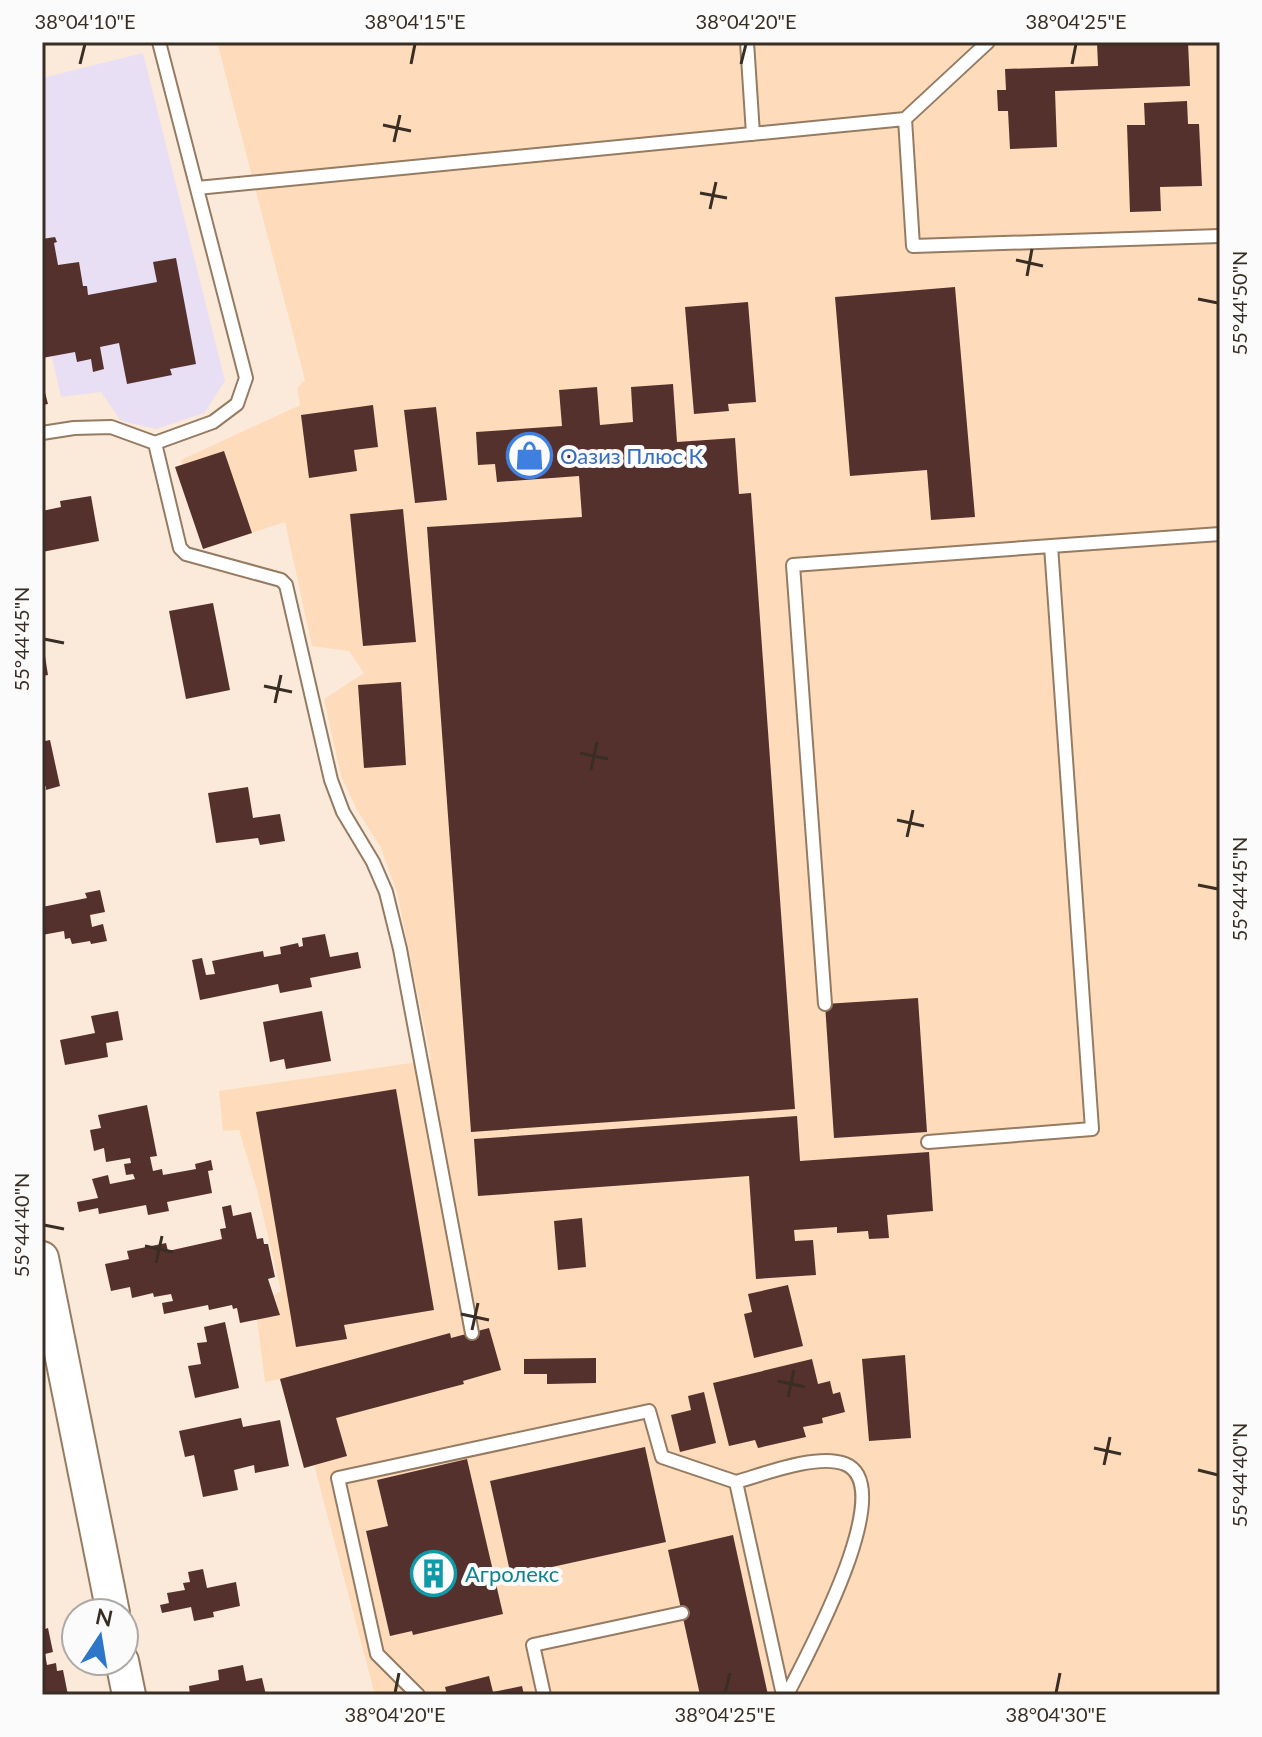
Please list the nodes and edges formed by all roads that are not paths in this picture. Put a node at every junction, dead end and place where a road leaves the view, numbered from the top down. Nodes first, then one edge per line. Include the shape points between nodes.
1 (159, 42) edge
2 (747, 42) edge
3 (988, 42) edge
4 (905, 119) junction
5 (753, 134) junction
6 (197, 188) junction
7 (1220, 236) edge
8 (42, 433) edge
9 (155, 443) junction
10 (1220, 534) edge
11 (1051, 546) junction
12 (825, 1004) dead end
13 (928, 1142) dead end
14 (42, 1258) edge
15 (472, 1333) dead end
16 (736, 1482) junction
17 (110, 1597) edge
18 (682, 1613) dead end
19 (418, 1695) edge
20 (544, 1695) edge
21 (785, 1695) edge

1 - 6 lane
2 - 5 lane
3 - 4 lane
4 - 5 lane
4 - 7 lane via 913,246
5 - 6 lane
6 - 9 lane via 246,378 237,404 213,422
8 - 9 lane via 111,427
9 - 15 lane via 180,548 286,585 331,780 373,862 393,920
10 - 11 lane
11 - 12 lane via 793,565
11 - 13 lane via 1092,1129
14 - 17 street
16 - 19 lane via 662,1457 649,1411 338,1478 377,1654
16 - 21 lane
16 - 21 lane via 834,1461 848,1464 862,1486 862,1516 833,1599
18 - 20 lane via 533,1645

